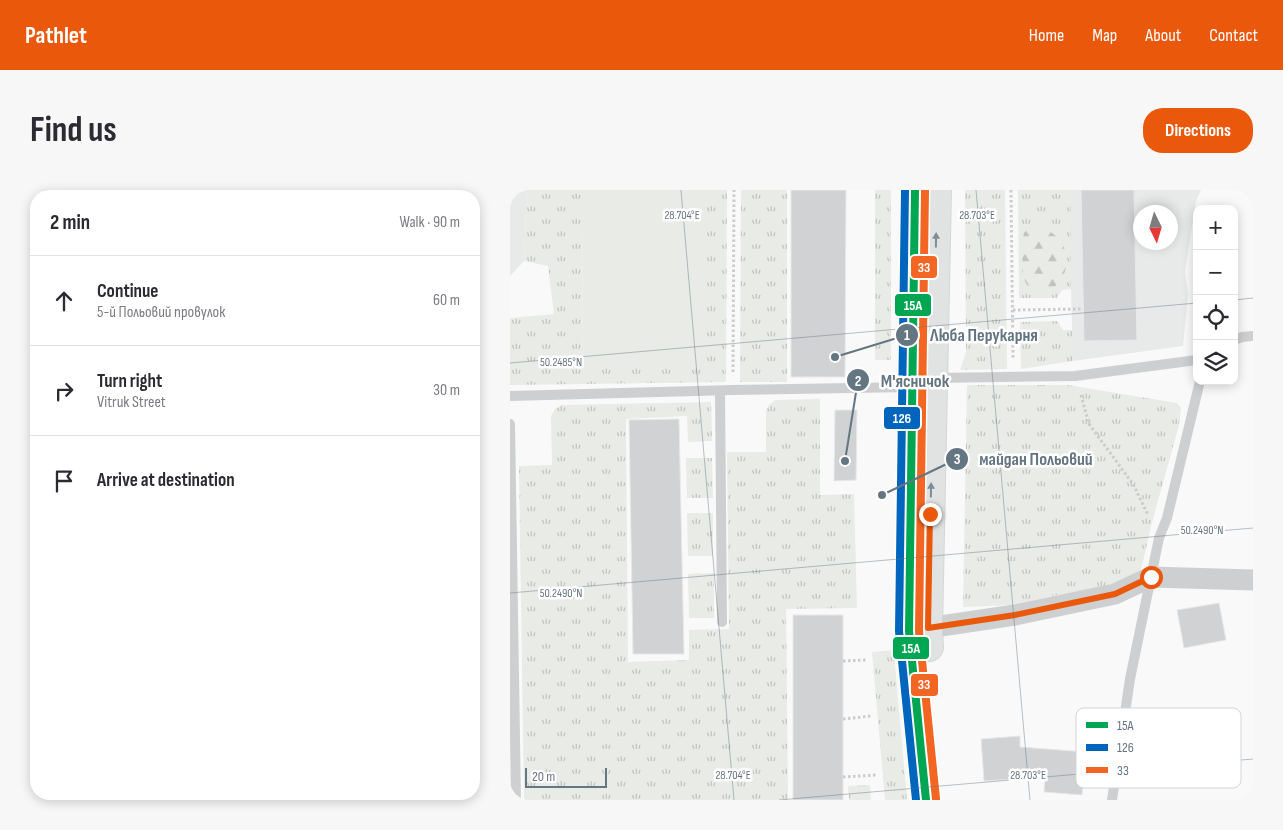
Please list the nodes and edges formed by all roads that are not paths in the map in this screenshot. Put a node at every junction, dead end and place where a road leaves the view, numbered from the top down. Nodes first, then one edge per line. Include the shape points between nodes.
1 (915, 190) edge
2 (937, 190) edge
3 (1253, 336) edge
4 (1238, 338) edge
5 (1193, 361) edge
6 (923, 383) junction
7 (1199, 385) edge
8 (720, 391) junction
9 (510, 396) edge
10 (510, 424) edge
11 (1151, 577) junction
12 (1253, 580) edge
13 (722, 622) dead end
14 (918, 630) junction
15 (1126, 708) edge
16 (516, 800) edge
17 (926, 800) edge
18 (944, 800) edge

1 - 6 main road
6 -> 2 main road
3 - 4 lane
5 - 6 lane via 1075,376
6 - 8 lane
6 - 14 main road
7 - 11 lane
8 - 9 lane
8 - 13 lane
10 - 16 lane
11 - 12 street
11 - 14 street via 1115,594 1015,615
11 - 15 lane
14 - 17 main road
14 - 18 main road

